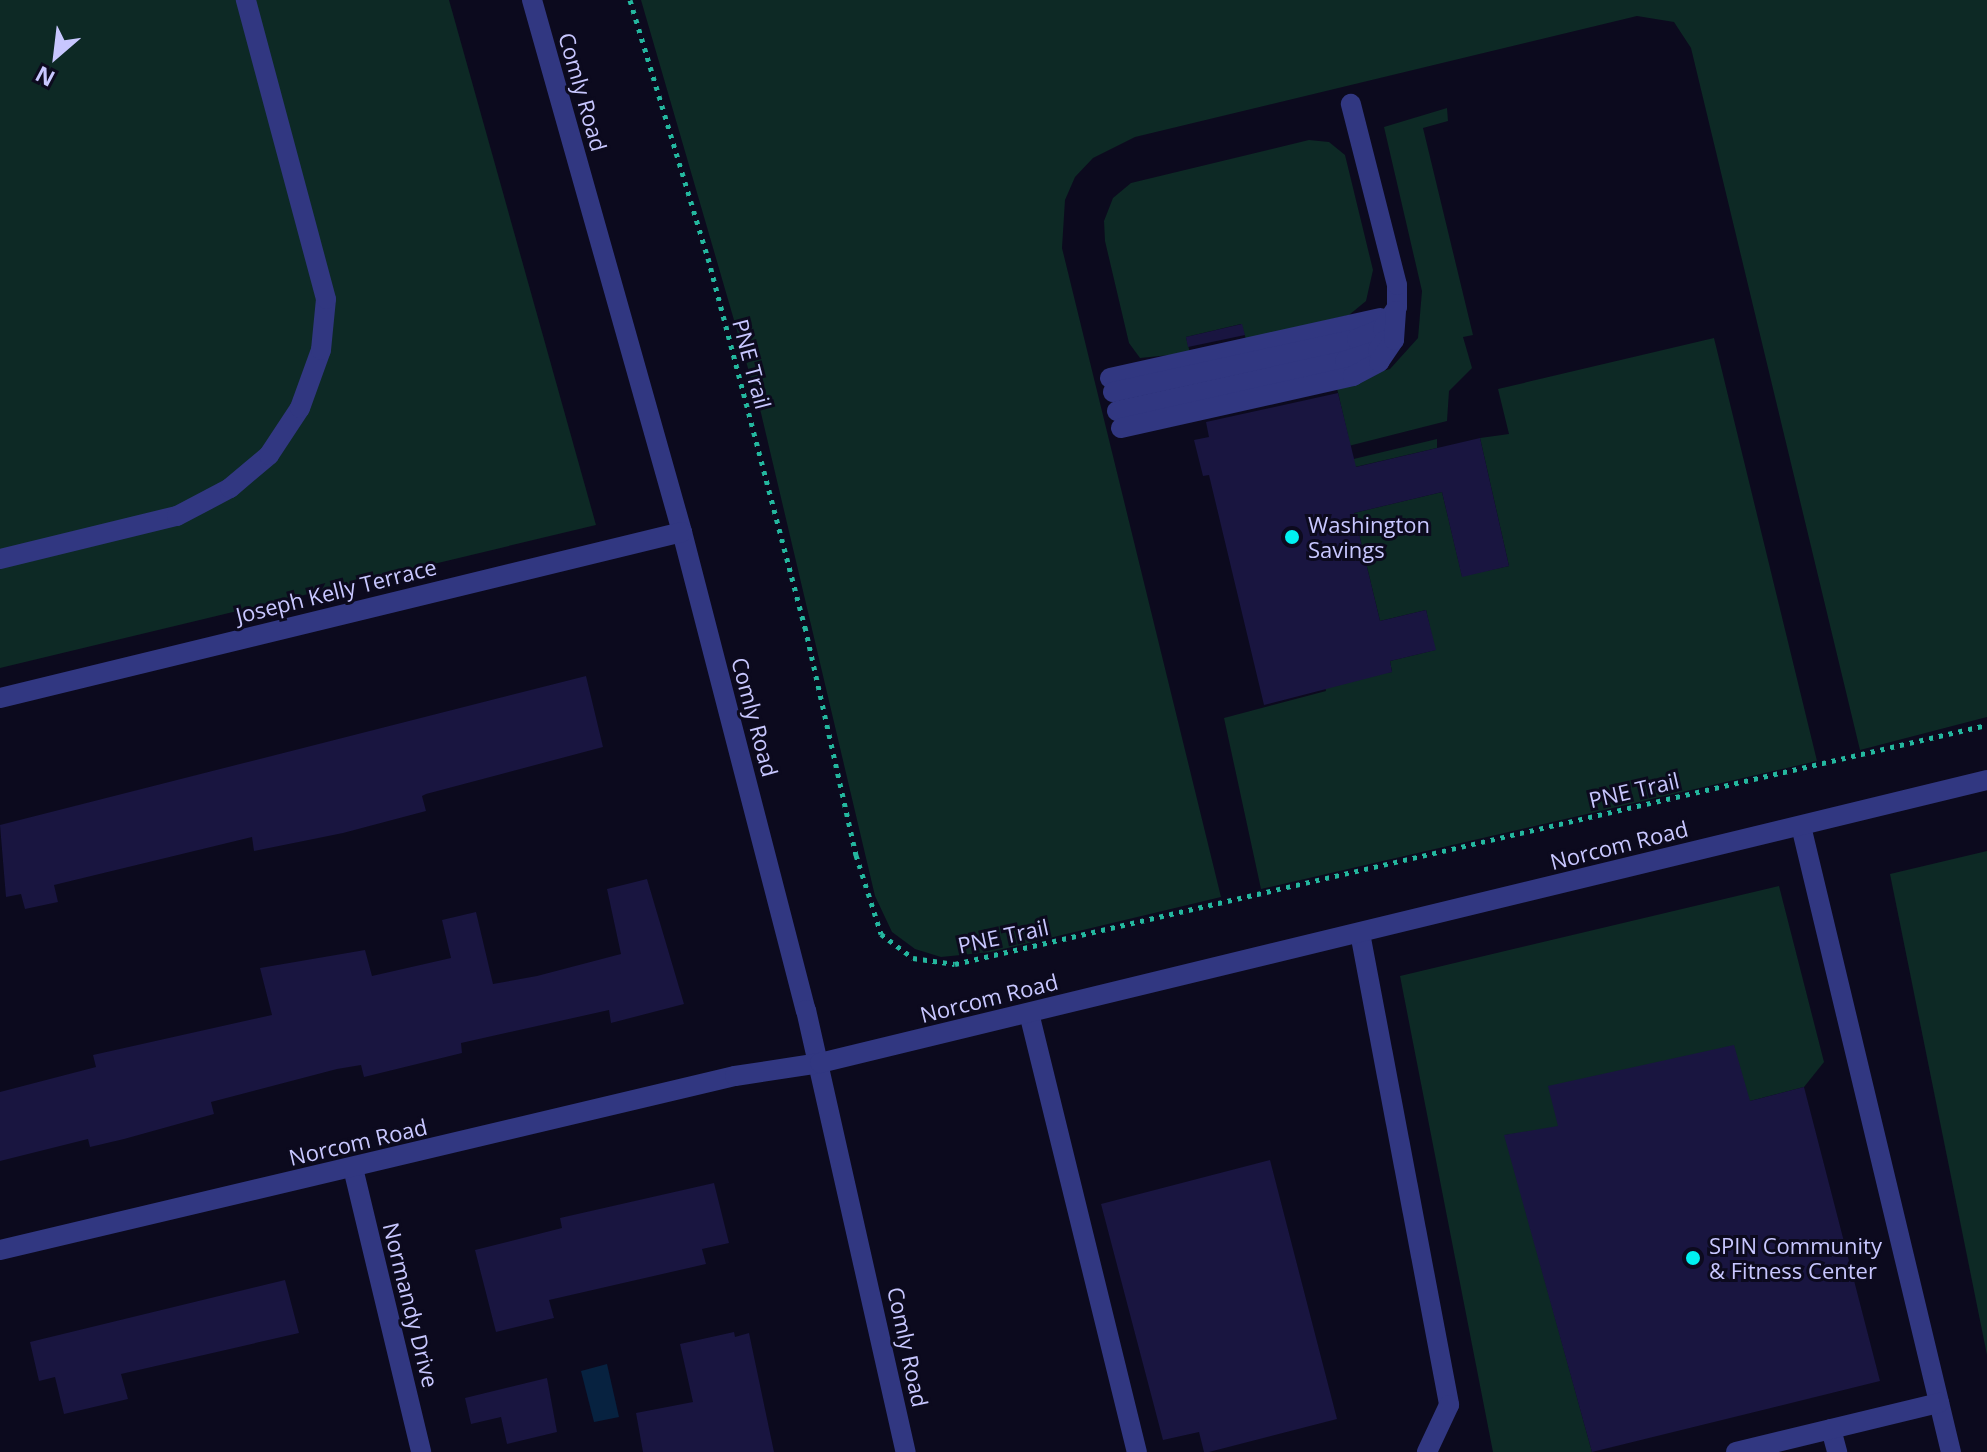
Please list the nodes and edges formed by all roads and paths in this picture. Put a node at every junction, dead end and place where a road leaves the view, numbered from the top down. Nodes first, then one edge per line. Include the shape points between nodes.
1 (246, 0) edge
2 (532, 0) edge
3 (630, 0) edge
4 (1351, 104) dead end
5 (1397, 307) junction
6 (682, 532) junction
7 (0, 559) edge
8 (0, 698) edge
9 (1987, 725) edge
10 (1987, 780) edge
11 (1801, 826) junction
12 (1360, 933) junction
13 (1029, 1013) junction
14 (820, 1063) junction
15 (353, 1168) junction
16 (0, 1250) edge
17 (1939, 1403) junction
18 (1831, 1429) junction
19 (421, 1452) edge
20 (906, 1452) edge
21 (1137, 1452) edge
22 (1427, 1452) edge
23 (1736, 1452) edge
24 (1837, 1452) edge
25 (1951, 1452) edge

1 - 7 street via 326,299 321,350 300,408 269,455 230,488 177,516
2 - 6 street, Comly Road
3 - 9 path, PNE Trail via 708,258 805,627 856,855 881,934 913,958 955,964
4 - 5 street via 1397,285
5 - 5 street via 1383,328 1357,339 1115,402 1353,376 1379,362 1394,340
6 - 8 street, Joseph Kelly Terrace
6 - 14 street, Comly Road
10 - 11 street, Norcom Road
11 - 12 street, Norcom Road
11 - 17 street
12 - 13 street, Norcom Road
12 - 22 street via 1449,1405
13 - 14 street, Norcom Road
13 - 21 street
14 - 15 street, Norcom Road via 735,1076
14 - 20 street, Comly Road
15 - 16 street, Norcom Road
15 - 19 street, Normandy Drive
17 - 18 street
17 - 25 street
18 - 23 street
18 - 24 street

